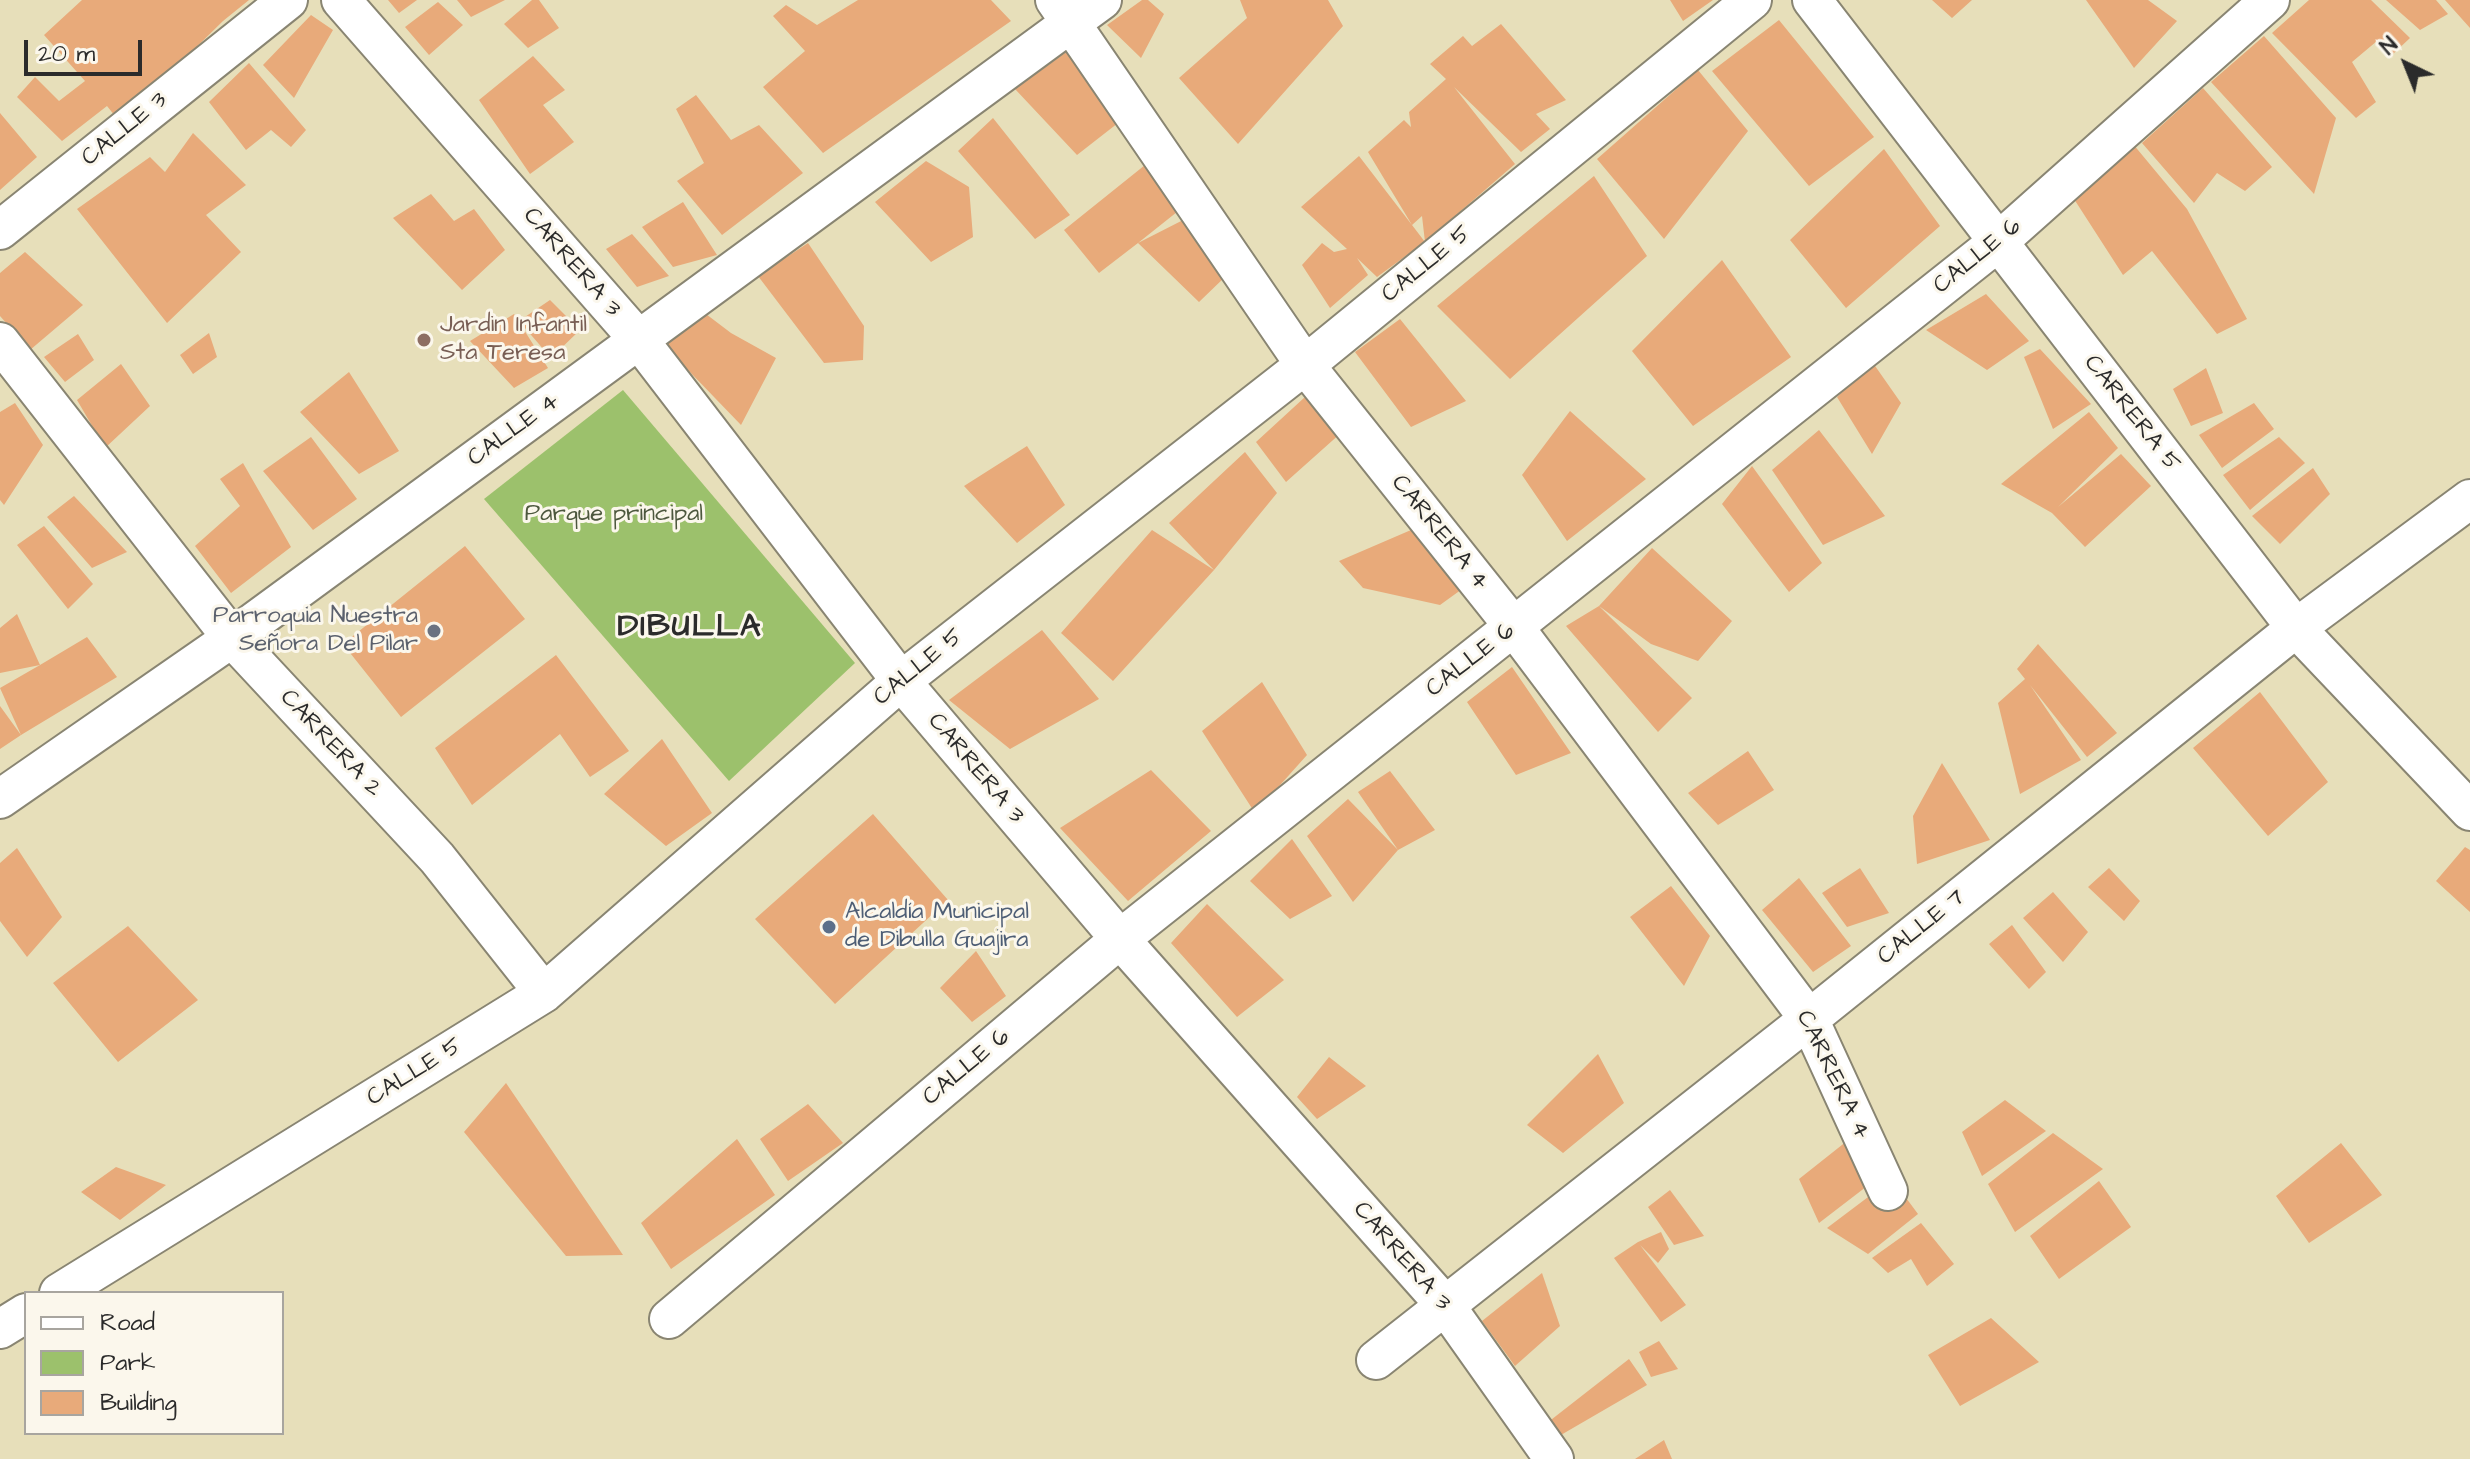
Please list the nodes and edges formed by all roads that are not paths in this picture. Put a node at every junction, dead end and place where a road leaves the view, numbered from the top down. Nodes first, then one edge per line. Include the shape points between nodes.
1 (288, 0) edge
2 (341, 0) edge
3 (1102, 0) edge
4 (1752, 0) edge
5 (1812, 0) edge
6 (2270, 0) edge
7 (1064, 11) edge
8 (0, 230) edge
9 (1998, 242) junction
10 (639, 340) junction
11 (0, 342) edge
12 (1305, 365) junction
13 (2470, 499) edge
14 (1514, 627) junction
15 (2296, 628) junction
16 (232, 638) junction
17 (901, 681) junction
18 (0, 799) edge
19 (2470, 811) edge
20 (1120, 939) junction
21 (544, 993) junction
22 (1809, 1019) junction
23 (1888, 1191) dead end
24 (62, 1291) edge
25 (1445, 1305) junction
26 (24, 1314) edge
27 (669, 1319) dead end
28 (0, 1329) edge
29 (1376, 1360) dead end
30 (1554, 1459) edge

1 - 8 street, CALLE 3
2 - 10 street, CARRERA 3
3 - 7 street, CALLE 4
4 - 12 street, CALLE 5
5 - 9 street, CARRERA 5
6 - 9 street, CALLE 6
7 - 10 street, CALLE 4
7 - 12 street, CARRERA 4
9 - 14 street, CALLE 6
9 - 15 street, CARRERA 5
10 - 16 street, CALLE 4
10 - 17 street, CARRERA 3
11 - 16 street, CARRERA 2
12 - 14 street, CARRERA 4
12 - 17 street, CALLE 5
13 - 15 street, CALLE 7
14 - 20 street, CALLE 6
14 - 22 street, CARRERA 4
15 - 19 street, CARRERA 5
15 - 22 street, CALLE 7
16 - 18 street, CALLE 4
16 - 21 street, CARRERA 2 via 437,858
17 - 20 street, CARRERA 3
17 - 21 street, CALLE 5
20 - 25 street, CARRERA 3
20 - 27 street, CALLE 6
21 - 24 street, CALLE 5
22 - 23 street, CARRERA 4
22 - 25 street, CALLE 7
25 - 29 street, CALLE 7
25 - 30 street, CARRERA 3
26 - 28 street

